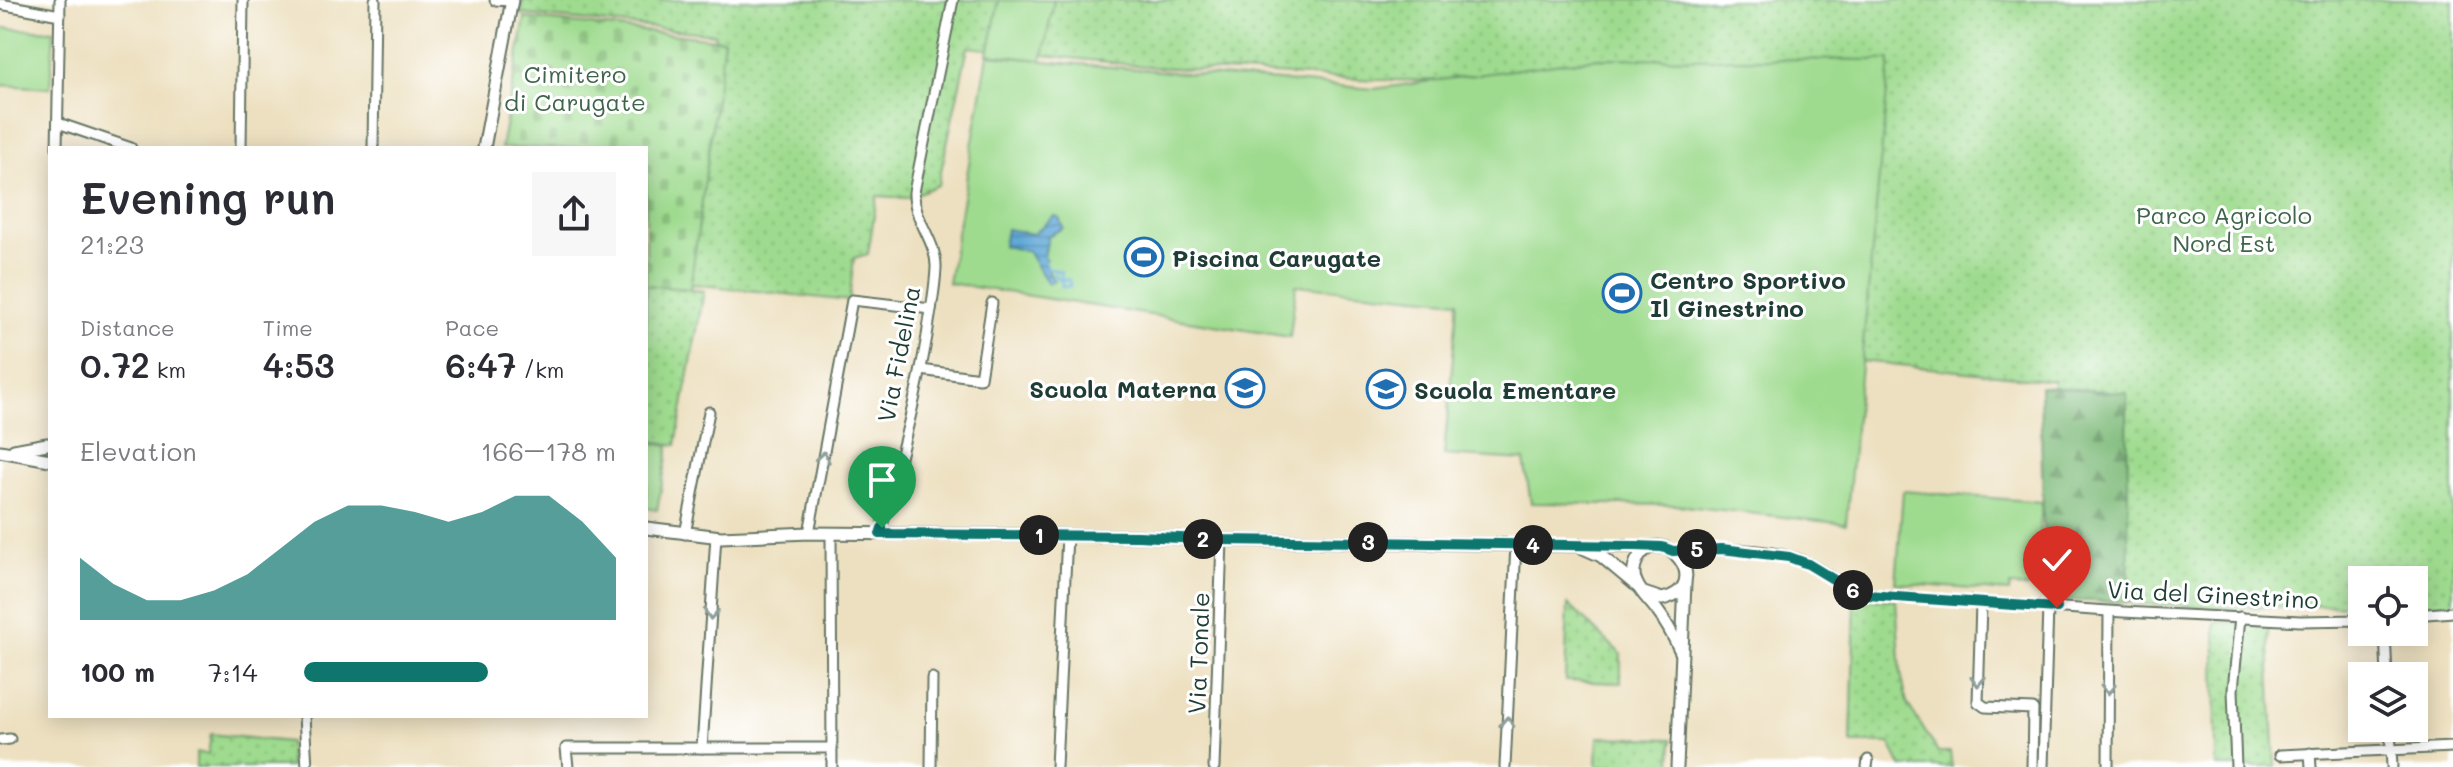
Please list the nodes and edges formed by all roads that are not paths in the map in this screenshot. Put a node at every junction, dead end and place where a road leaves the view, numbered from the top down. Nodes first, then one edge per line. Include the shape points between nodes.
1 (60, 0) edge
2 (243, 0) edge
3 (375, 0) edge
4 (495, 0) edge
5 (512, 0) edge
6 (953, 0) edge
7 (0, 4) edge
8 (60, 15) junction
9 (58, 123) junction
10 (57, 146) edge
11 (125, 146) edge
12 (241, 146) edge
13 (373, 146) edge
14 (484, 146) edge
15 (992, 303) dead end
16 (931, 309) junction
17 (921, 370) junction
18 (709, 412) dead end
19 (48, 444) edge
20 (1, 451) edge
21 (48, 460) edge
22 (648, 528) edge
23 (809, 533) junction
24 (831, 533) junction
25 (685, 534) junction
26 (880, 534) junction
27 (1067, 535) junction
28 (716, 536) junction
29 (1222, 540) junction
30 (1516, 544) junction
31 (1575, 546) junction
32 (1676, 552) junction
33 (1686, 575) junction
34 (1640, 589) junction
35 (1981, 603) junction
36 (2048, 607) junction
37 (2109, 612) junction
38 (2453, 612) edge
39 (2428, 614) edge
40 (2240, 617) junction
41 (2348, 620) edge
42 (1681, 652) junction
43 (932, 678) dead end
44 (2045, 702) junction
45 (2033, 709) junction
46 (304, 718) edge
47 (2391, 742) edge
48 (2453, 747) edge
49 (702, 748) junction
50 (832, 748) junction
51 (2391, 750) junction
52 (2310, 753) junction
53 (2280, 755) dead end
54 (307, 767) edge
55 (568, 767) edge
56 (832, 767) edge
57 (931, 767) edge
58 (1056, 767) edge
59 (1214, 767) edge
60 (1505, 767) edge
61 (1677, 767) edge
62 (2032, 767) edge
63 (2043, 767) edge
64 (2108, 767) edge
65 (2236, 767) edge
66 (2311, 767) edge
67 (2392, 767) edge

1 - 8 street
2 - 12 street
3 - 13 street
4 - 5 street
5 - 14 street
6 - 16 street, Via Fidelina via 914,192 916,212 935,257
7 - 8 street
8 - 9 street
9 - 10 street
9 - 11 street
15 - 17 street via 980,378
16 - 17 street, Via Fidelina
23 -> 16 street via 852,300
17 - 26 street, Via Fidelina
18 - 25 street
19 - 20 street
20 - 21 street
22 - 25 street
23 - 24 street
23 - 28 street
24 - 26 street
24 - 50 street
25 - 28 street
26 - 27 street, Via del Ginestrino
27 - 29 street, Via del Ginestrino
27 - 58 street
28 -> 49 street
29 - 30 street, Via del Ginestrino
29 - 59 street, Via Tonale
30 - 31 street, Via del Ginestrino
60 -> 30 street
31 - 32 street, Via del Ginestrino
31 - 34 street, Via del Ginestrino via 1601,556
32 - 33 street
32 - 34 street via 1648,551 1639,558 1634,571
32 - 35 street, Via del Ginestrino via 1722,549 1796,559 1867,595
33 - 34 street via 1670,597 1653,598
33 - 42 street
34 - 42 street, Via del Ginestrino
35 - 36 street, Via del Ginestrino
35 -> 45 street via 1978,702 1985,707
36 - 37 street, Via del Ginestrino
36 - 44 street
37 - 40 street, Via del Ginestrino
37 -> 64 street
38 - 39 street
40 - 41 street, Via del Ginestrino
40 - 65 street via 2233,690
42 - 61 street
43 - 57 street
44 - 45 street
44 - 63 street
45 - 62 street
46 - 54 street
47 - 51 street
48 - 51 street
49 - 50 street
49 - 55 street via 566,748
50 - 56 street
51 - 52 street
51 - 67 street
52 - 53 street
52 - 66 street

